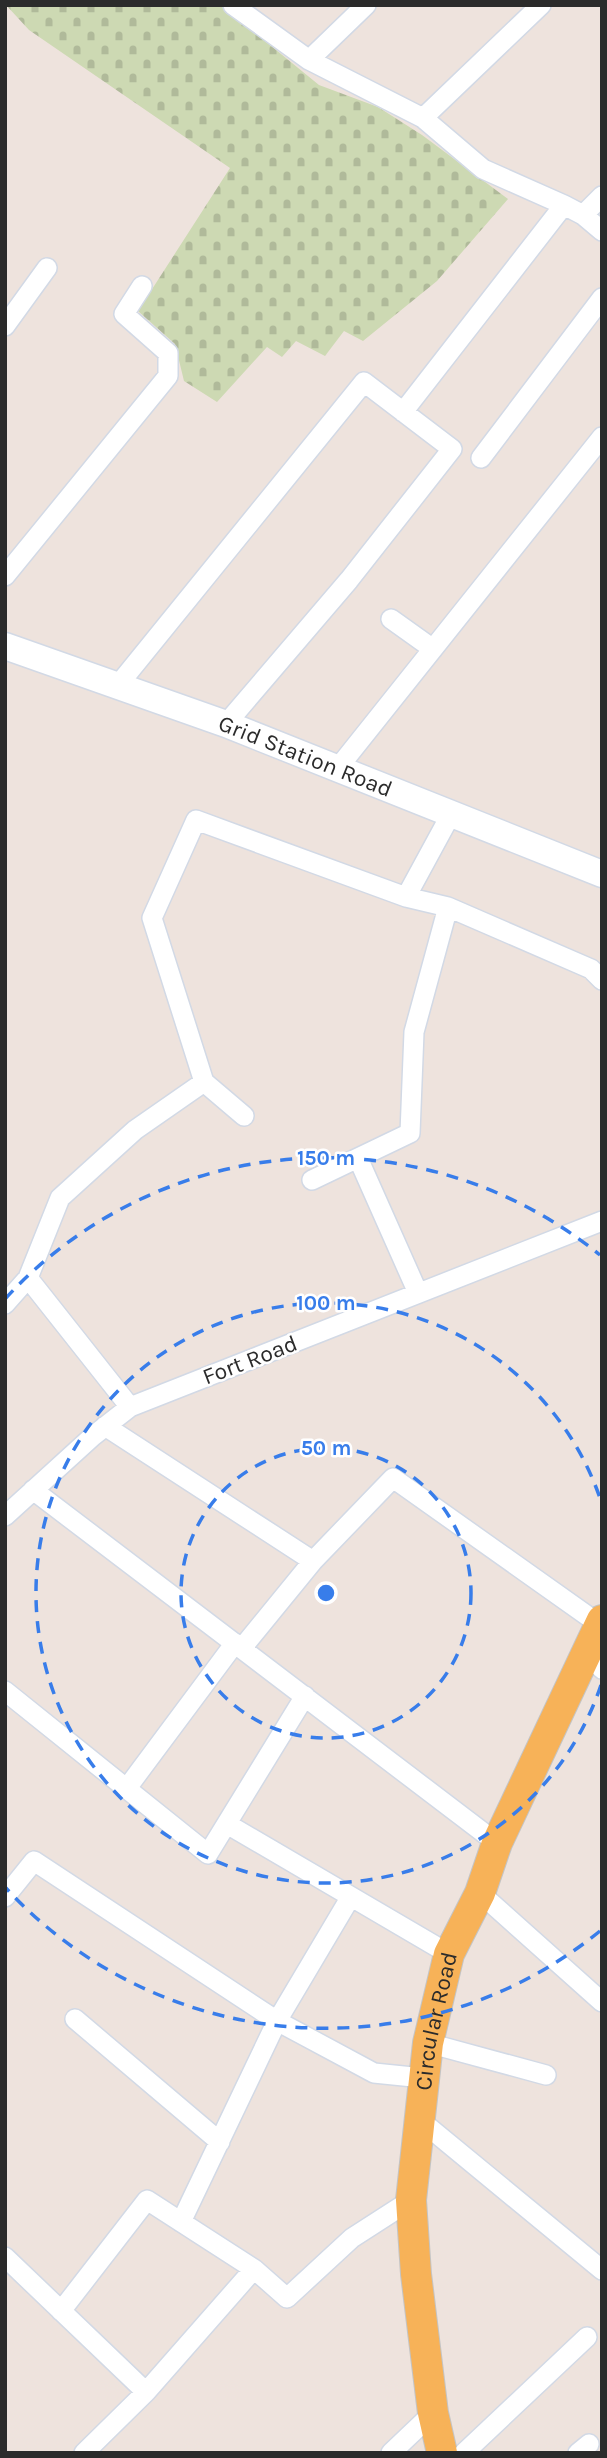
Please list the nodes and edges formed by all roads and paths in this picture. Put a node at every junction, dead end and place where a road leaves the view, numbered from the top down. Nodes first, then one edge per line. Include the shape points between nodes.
1 (233, 5) edge
2 (366, 5) edge
3 (541, 5) edge
4 (309, 60) junction
5 (423, 118) junction
6 (602, 196) edge
7 (564, 205) junction
8 (583, 215) junction
9 (602, 231) edge
10 (47, 268) dead end
11 (142, 286) dead end
12 (602, 298) edge
13 (5, 326) edge
14 (403, 412) junction
15 (602, 438) edge
16 (481, 458) dead end
17 (5, 576) edge
18 (391, 618) dead end
19 (5, 646) edge
20 (433, 649) junction
21 (119, 684) junction
22 (226, 724) junction
23 (338, 768) junction
24 (450, 816) junction
25 (602, 874) edge
26 (406, 897) junction
27 (448, 907) junction
28 (602, 980) edge
29 (204, 1082) junction
30 (244, 1116) dead end
31 (358, 1158) junction
32 (312, 1180) dead end
33 (602, 1221) edge
34 (28, 1278) junction
35 (418, 1293) junction
36 (5, 1304) edge
37 (130, 1407) junction
38 (106, 1426) junction
39 (33, 1490) junction
40 (5, 1516) edge
41 (313, 1561) junction
42 (601, 1622) edge
43 (239, 1646) junction
44 (595, 1661) edge
45 (5, 1691) edge
46 (305, 1696) junction
47 (127, 1788) junction
48 (227, 1824) junction
49 (497, 1843) junction
50 (480, 1893) junction
51 (5, 1897) edge
52 (350, 1898) junction
53 (449, 1954) junction
54 (602, 2001) edge
55 (75, 2020) dead end
56 (277, 2021) junction
57 (428, 2043) junction
58 (546, 2075) dead end
59 (423, 2078) junction
60 (420, 2120) junction
61 (220, 2142) junction
62 (411, 2200) junction
63 (181, 2222) junction
64 (5, 2258) edge
65 (254, 2269) junction
66 (602, 2270) edge
67 (61, 2311) junction
68 (587, 2337) dead end
69 (146, 2392) junction
70 (433, 2413) junction
71 (84, 2453) edge
72 (391, 2453) edge
73 (442, 2453) edge
74 (464, 2453) edge

1 - 4 street
2 - 4 street
3 - 5 street
4 - 5 street
5 - 7 street via 483,169
6 - 8 street
7 - 8 street
7 - 14 street
8 - 9 street
10 - 13 street
11 - 17 street via 124,314 167,353 168,376
12 - 16 street
14 - 21 street via 364,382
14 - 22 street via 452,449 349,580
15 - 20 street
18 - 20 street
19 - 21 main road, Grid Station Road
20 - 23 street
21 - 22 main road, Grid Station Road
22 - 23 main road, Grid Station Road
23 - 24 main road, Grid Station Road
24 - 25 main road, Grid Station Road
24 - 26 street
26 - 27 street
26 - 29 street via 196,820 152,918
27 - 28 street via 591,969
27 - 31 street via 414,1032 410,1133
29 - 30 street
29 - 34 street via 135,1130 60,1198
31 - 32 street
31 - 35 street
33 - 35 street, Fort Road
34 - 36 street
34 - 37 street
35 - 37 street, Fort Road
37 - 38 street, Fort Road
38 - 39 street, Fort Road
38 - 41 street
39 - 40 street, Fort Road
39 - 43 street
41 - 42 street via 393,1478
41 - 43 street
42 - 44 main road, Circular Road
43 - 46 street
43 - 47 street
44 - 49 main road, Circular Road
45 - 47 street
46 - 48 street
46 - 49 street
47 - 48 street via 208,1854
48 - 52 street
49 - 50 main road, Circular Road
50 - 53 main road, Circular Road
50 - 54 street
51 - 56 street via 34,1861
52 - 53 street
52 - 56 street
53 - 57 main road, Circular Road
55 - 61 street
56 - 59 street via 374,2073
56 - 61 street
57 - 58 street
57 - 59 main road, Circular Road
59 - 60 main road, Circular Road
60 - 62 main road, Circular Road
60 - 66 street
61 - 63 street
62 - 65 street via 352,2238 287,2298
62 - 70 main road, Circular Road
63 - 65 street
63 - 67 street via 147,2200
64 - 67 street
65 - 69 street
67 - 69 street
68 - 74 street
69 - 71 street
70 - 72 street
70 - 73 main road, Circular Road

